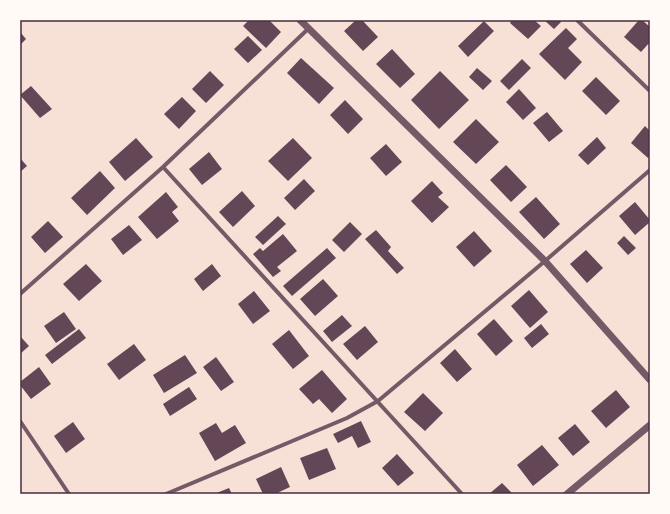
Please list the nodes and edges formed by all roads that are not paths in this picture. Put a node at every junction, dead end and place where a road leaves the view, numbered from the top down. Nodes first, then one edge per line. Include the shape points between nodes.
1 (300, 20) edge
2 (577, 20) edge
3 (308, 29) junction
4 (650, 91) edge
5 (163, 166) junction
6 (650, 170) edge
7 (545, 261) junction
8 (20, 294) edge
9 (650, 380) edge
10 (378, 401) junction
11 (20, 421) edge
12 (650, 425) edge
13 (69, 494) edge
14 (166, 494) edge
15 (462, 494) edge
16 (567, 494) edge

1 - 3 street
2 - 4 street
3 - 5 street
3 - 7 street
5 - 8 street
5 - 10 street
6 - 7 street
7 - 9 street
7 - 10 street
10 - 14 street via 346,418
10 - 15 street
11 - 13 street
12 - 16 street

